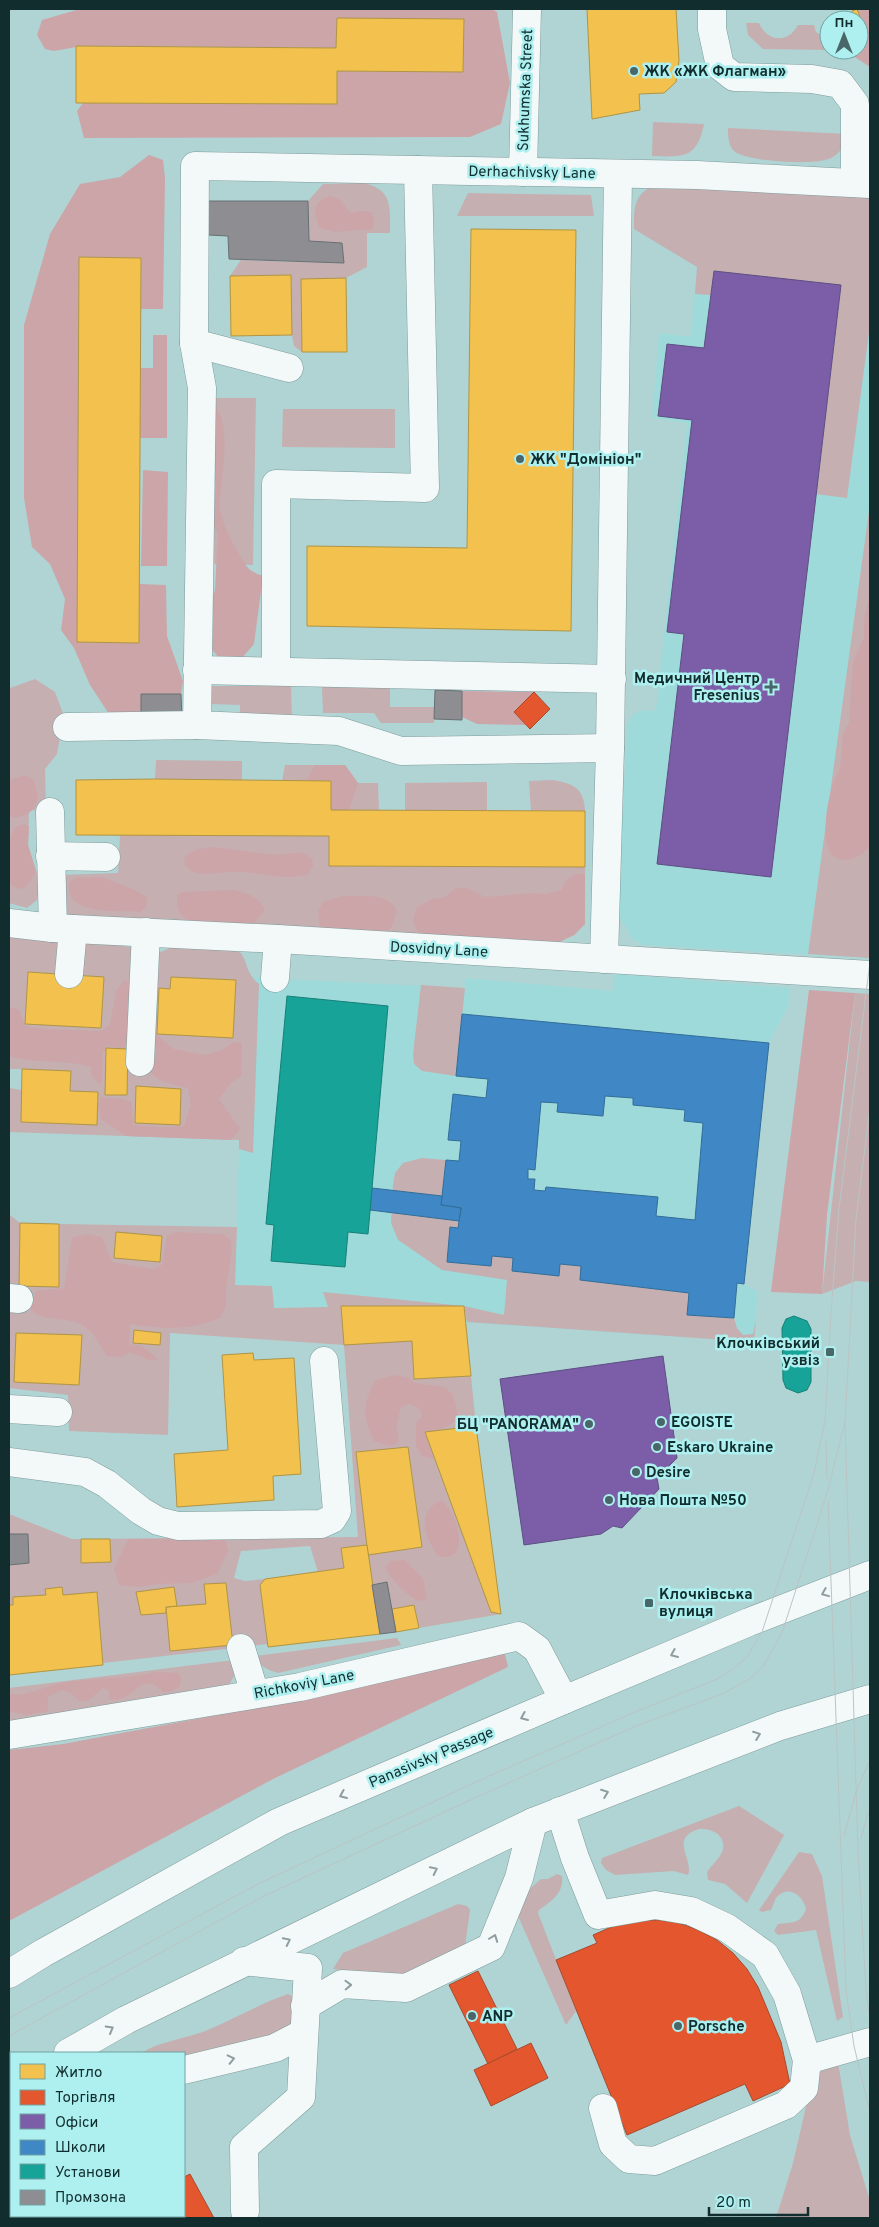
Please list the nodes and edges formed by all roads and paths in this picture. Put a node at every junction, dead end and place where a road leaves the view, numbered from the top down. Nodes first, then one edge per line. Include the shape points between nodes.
1 (528, 9) edge
2 (712, 9) edge
3 (418, 170) junction
4 (523, 172) junction
5 (618, 174) junction
6 (863, 183) edge
7 (194, 343) junction
8 (289, 368) dead end
9 (197, 670) junction
10 (276, 671) junction
11 (612, 678) junction
12 (197, 725) junction
13 (68, 727) dead end
14 (610, 748) junction
15 (50, 812) dead end
16 (50, 856) junction
17 (106, 857) dead end
18 (9, 923) edge
19 (63, 929) junction
20 (146, 932) junction
21 (278, 939) junction
22 (604, 959) junction
23 (69, 974) dead end
24 (870, 975) edge
25 (275, 978) dead end
26 (140, 1062) dead end
27 (324, 1361) dead end
28 (9, 1409) edge
29 (58, 1412) dead end
30 (9, 1462) edge
31 (870, 1575) edge
32 (241, 1648) dead end
33 (255, 1694) junction
34 (870, 1698) edge
35 (564, 1700) junction
36 (9, 1736) edge
37 (560, 1811) junction
38 (533, 1822) junction
39 (244, 1962) junction
40 (9, 1974) edge
41 (305, 2006) junction
42 (304, 2033) junction
43 (870, 2042) edge
44 (70, 2052) edge
45 (807, 2060) junction
46 (185, 2070) edge
47 (603, 2108) dead end
48 (245, 2211) dead end

1 - 4 street, Sukhumska Street
2 - 6 street via 712,29 720,66 734,77 812,79 840,84 855,104
3 - 4 street, Derhachivsky Lane
3 - 7 street, Derhachivsky Lane via 194,166
3 - 10 street via 425,488 276,484
4 - 5 street, Derhachivsky Lane
5 - 6 street, Derhachivsky Lane
5 - 11 street
7 - 8 street
7 - 9 street via 202,388
9 - 10 street
9 - 12 street
10 - 11 street
11 - 14 street
12 - 13 street
12 - 14 street via 339,731 401,751
14 - 22 street
15 - 16 street
16 - 17 street
16 - 19 street
18 - 19 street, Dosvidny Lane
19 - 20 street, Dosvidny Lane
19 - 23 street
20 - 21 street, Dosvidny Lane
20 - 26 street
21 - 22 street, Dosvidny Lane
21 - 25 street
22 - 24 street, Dosvidny Lane
27 - 30 street via 337,1511 332,1519 321,1524 178,1526 158,1521 86,1472
28 - 29 street
31 -> 35 street, Panasivsky Passage
32 - 33 street
33 - 35 street, Richkoviy Lane via 300,1687 519,1636 536,1649
33 - 36 street, Richkoviy Lane
37 -> 34 street via 780,1726
35 -> 40 street, Panasivsky Passage via 279,1822
37 - 38 street
37 - 45 street via 598,1915 655,1905 691,1911 726,1928 765,1955 787,1994
39 -> 38 street
41 -> 38 street via 342,1984 406,1988 491,1947 519,1878
39 - 41 street via 308,1968
44 -> 39 street via 126,2020
41 - 42 street
46 -> 42 street via 276,2048
42 - 48 street via 302,2097 244,2147
43 - 45 street
45 - 47 street via 804,2088 786,2105 655,2161 629,2159 613,2144

